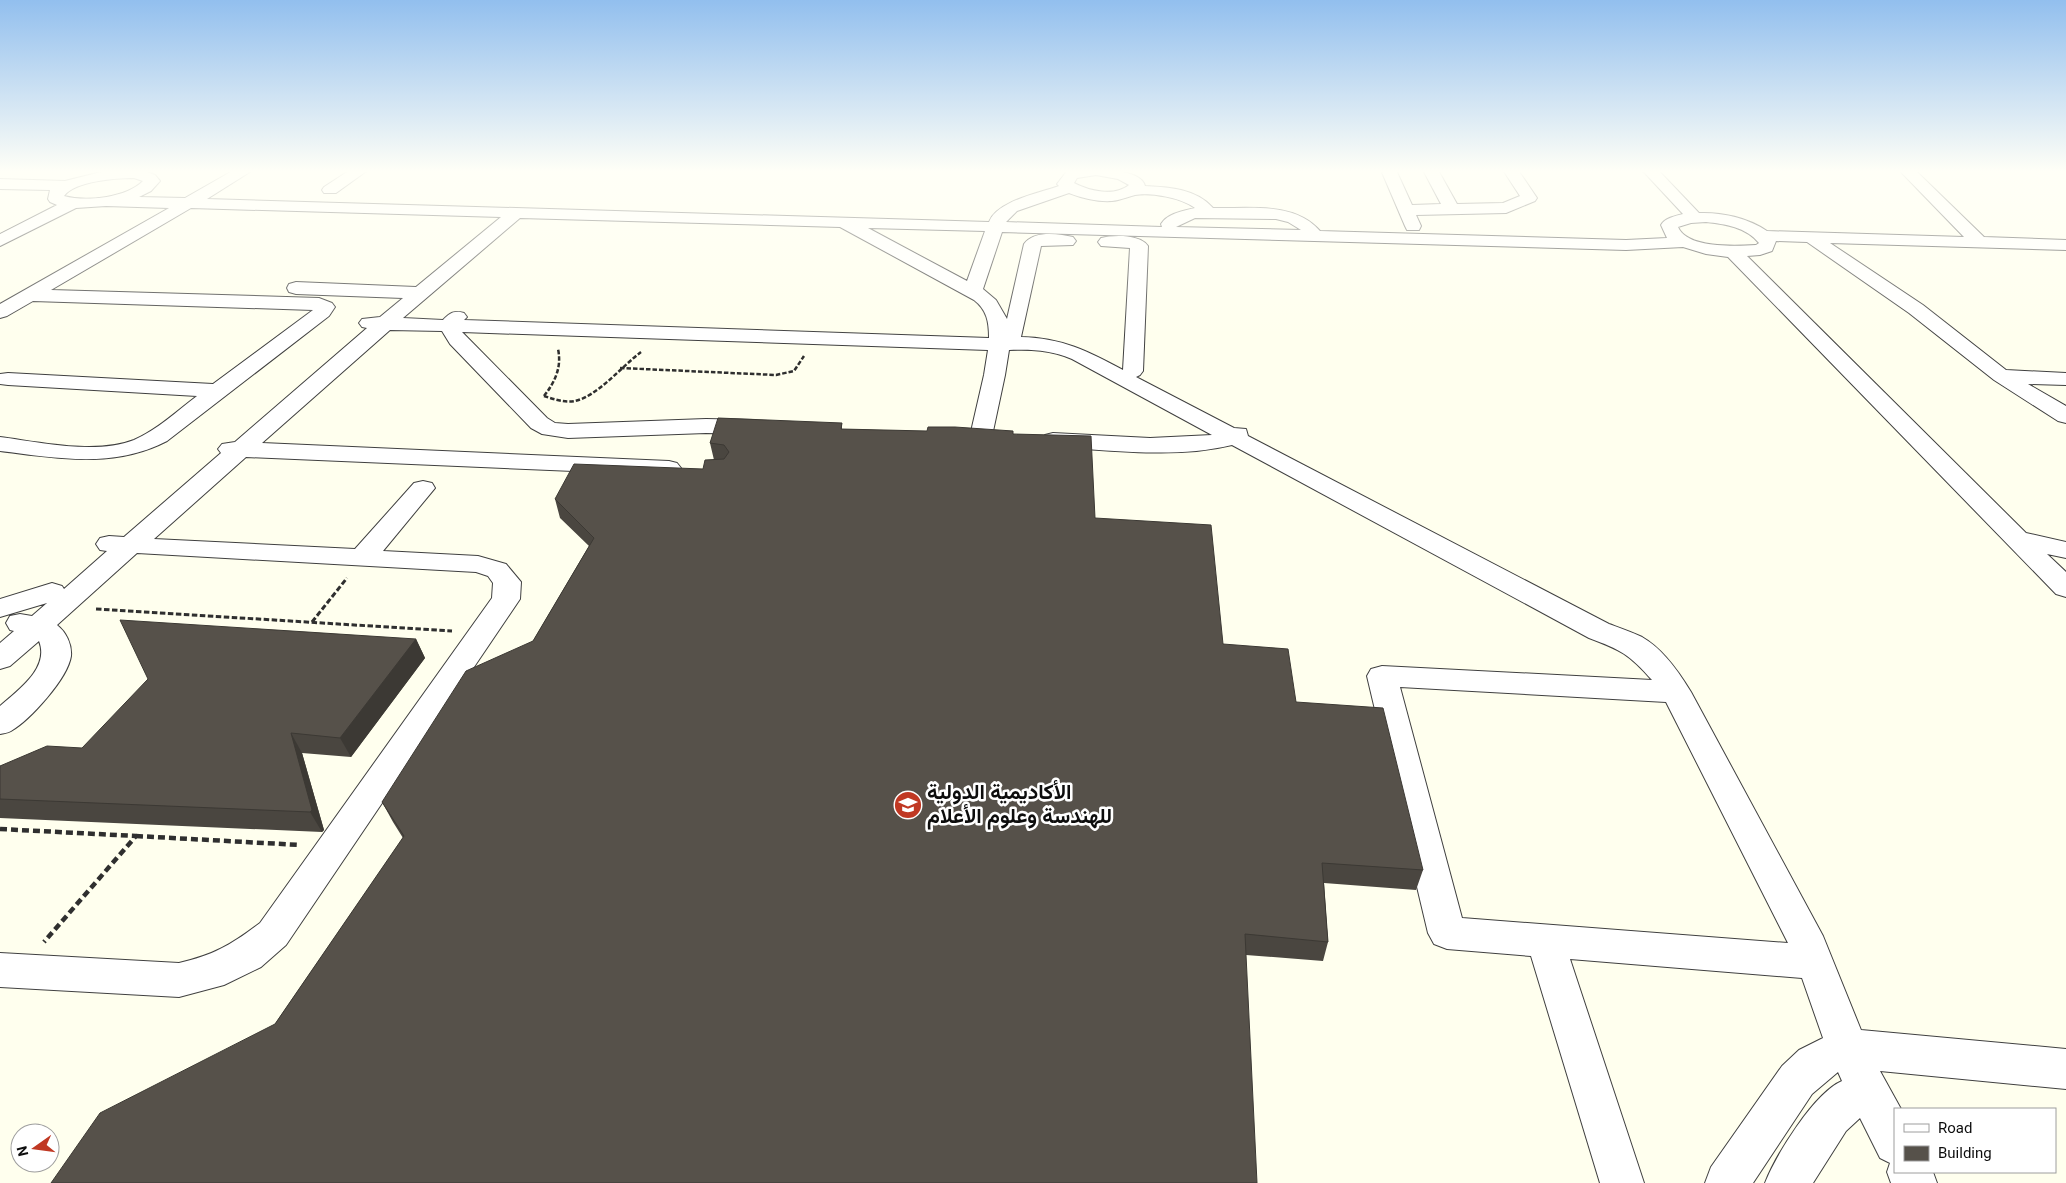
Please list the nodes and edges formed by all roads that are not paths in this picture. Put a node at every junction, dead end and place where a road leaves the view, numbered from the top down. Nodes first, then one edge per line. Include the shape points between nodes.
1 (30, 225) edge
2 (153, 225) edge
3 (494, 225) edge
4 (847, 225) edge
5 (996, 225) edge
6 (1075, 225) edge
7 (1169, 225) edge
8 (1306, 225) edge
9 (1413, 225) edge
10 (1669, 225) edge
11 (1742, 225) edge
12 (1962, 225) edge
13 (1160, 231) junction
14 (1315, 236) junction
15 (1765, 236) junction
16 (1810, 237) junction
17 (1419, 239) junction
18 (0, 241) edge
19 (1685, 242) junction
20 (1979, 242) junction
21 (2066, 245) edge
22 (1733, 252) junction
23 (56, 280) junction
24 (300, 288) junction
25 (973, 291) junction
26 (413, 292) junction
27 (29, 296) junction
28 (279, 303) junction
29 (0, 312) edge
30 (382, 319) junction
31 (453, 322) junction
32 (1004, 338) junction
33 (1133, 371) junction
34 (2001, 376) junction
35 (2066, 379) edge
36 (8, 380) dead end
37 (218, 391) junction
38 (2066, 416) edge
39 (773, 428) edge
40 (1239, 432) junction
41 (980, 436) edge
42 (1028, 438) edge
43 (0, 444) edge
44 (231, 449) junction
45 (689, 469) edge
46 (423, 488) dead end
47 (2018, 539) junction
48 (120, 544) junction
49 (2066, 550) edge
50 (363, 557) junction
51 (2066, 588) edge
52 (26, 617) edge
53 (0, 659) edge
54 (1676, 692) junction
55 (0, 723) edge
56 (1545, 941) junction
57 (1816, 962) junction
58 (7, 972) edge
59 (1847, 1048) junction
60 (2066, 1069) edge
61 (1868, 1090) junction
62 (1894, 1141) edge
63 (1622, 1183) edge
64 (1727, 1183) edge
65 (1788, 1183) edge

1 - 18 street
2 - 23 street
3 - 26 street
4 - 25 street
5 - 25 street
6 - 13 street
7 - 13 street
8 - 14 street
9 - 17 street
10 - 19 street via 1675,236
11 - 15 street
12 - 20 street
13 - 14 street
14 - 17 street
15 - 16 street
15 - 22 street via 1768,242 1760,250
16 - 20 street
16 - 34 street via 1916,309
17 - 19 street via 1626,245
19 - 22 street
20 - 21 street
22 - 47 street
23 - 24 street
23 - 27 street
24 - 26 street
24 - 28 street
25 - 32 street via 992,307
26 - 30 street
27 - 28 street
27 - 29 street
28 - 37 street via 320,304 325,307
30 - 31 street
30 - 44 street
31 - 32 street
31 - 32 street via 552,330 812,338
31 - 39 street via 468,353 544,426 558,431 706,426
32 - 33 street via 1052,337 1076,342
32 - 33 street via 1035,242 1133,242 1139,246
32 - 40 street via 1070,351
32 - 41 street
33 - 40 street
34 - 35 street
34 - 38 street
36 - 37 street
37 - 43 street via 152,440 124,450 97,453
40 - 42 street via 1201,443 1172,444
40 - 54 street via 1599,631 1632,644 1658,667
44 - 45 street
44 - 48 street
46 - 50 street
47 - 49 street
47 - 51 street
48 - 50 street
48 - 52 street
50 - 58 street via 478,564 497,570 507,582 506,599 273,934 247,954 210,973 179,980
52 - 53 street
52 - 55 street via 54,639 57,656 38,687
54 - 56 street via 1382,676 1447,933
54 - 57 street
56 - 57 street
56 - 63 street
57 - 59 street
59 - 60 street
59 - 61 street
59 - 64 street via 1824,1056 1797,1080
61 - 62 street
61 - 65 street via 1851,1098 1832,1116

